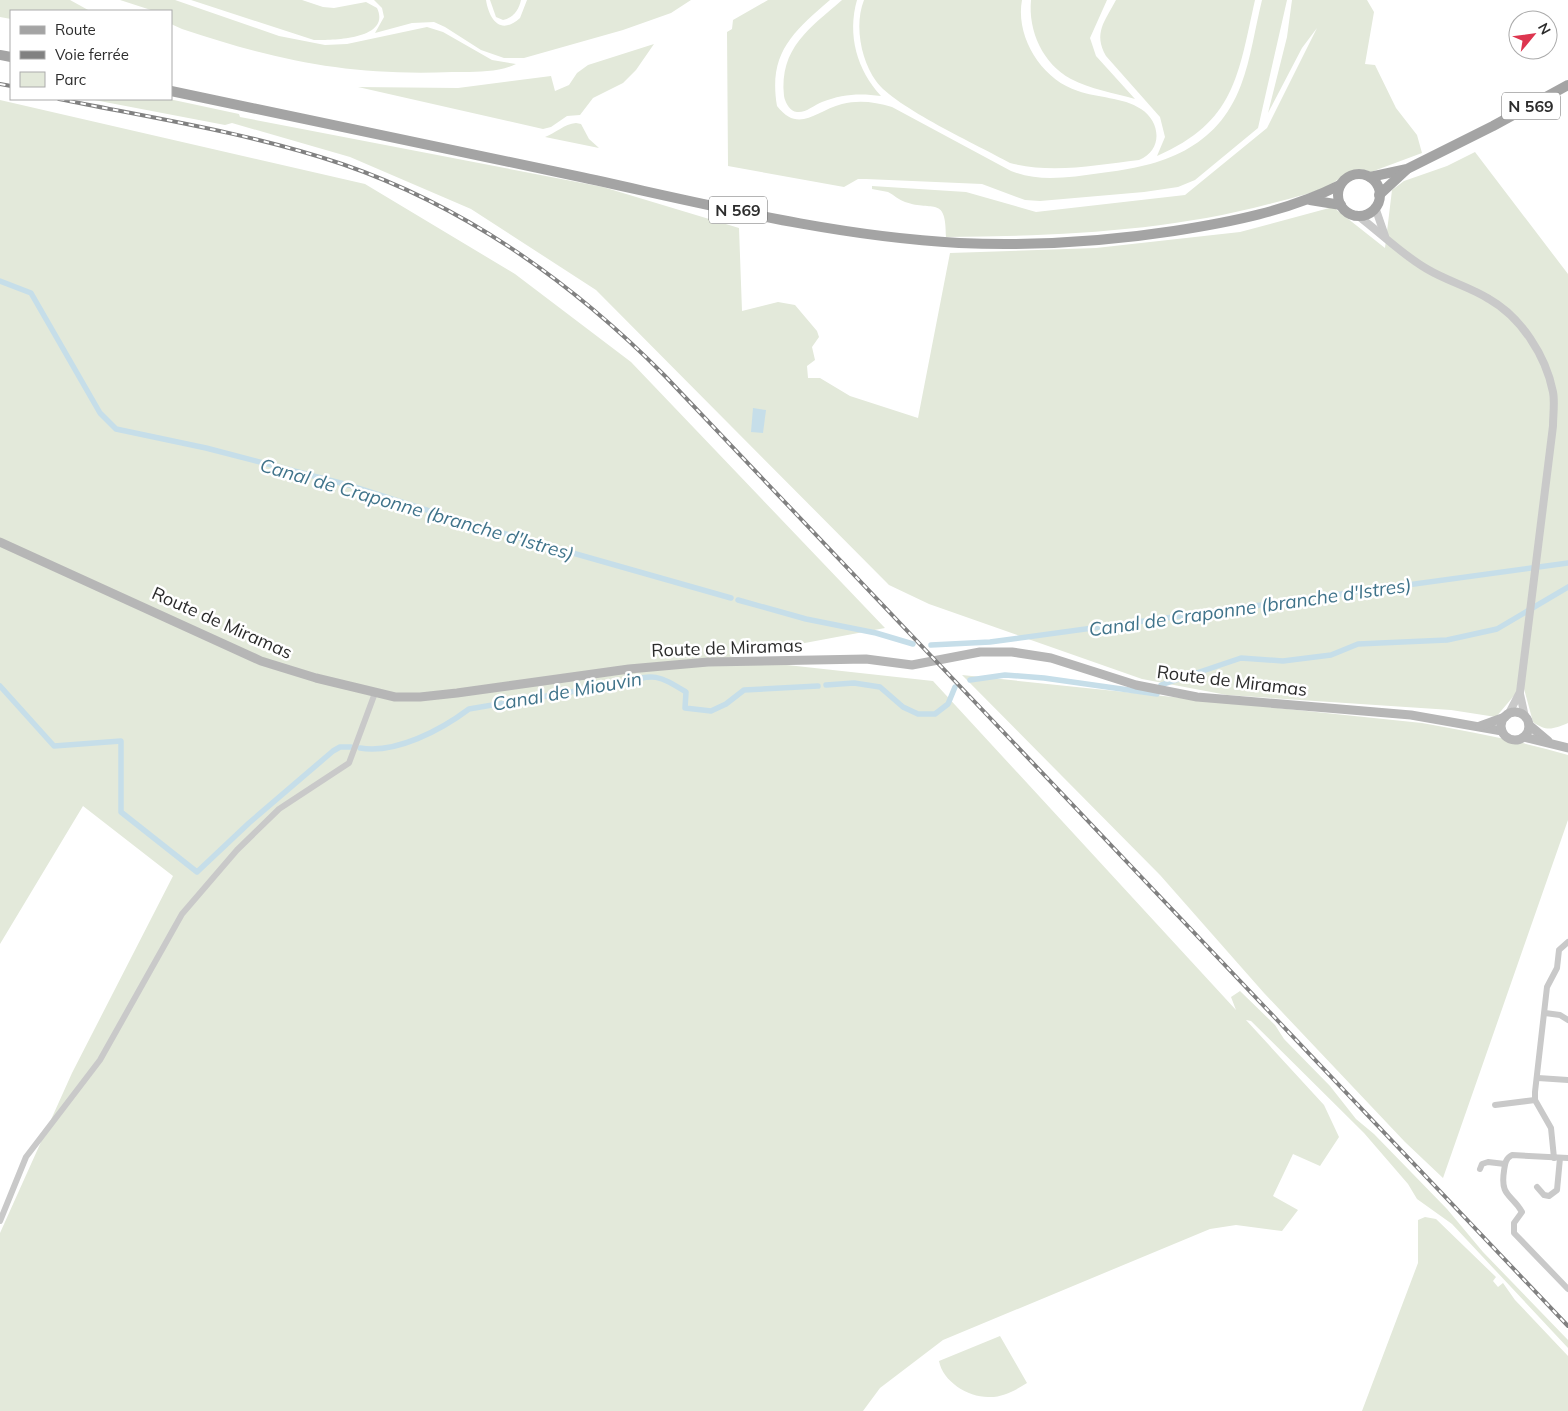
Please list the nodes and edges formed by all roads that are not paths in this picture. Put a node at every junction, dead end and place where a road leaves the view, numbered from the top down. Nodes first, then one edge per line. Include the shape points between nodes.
1 (1568, 84) edge
2 (172, 91) edge
3 (1407, 169) junction
4 (1370, 177) junction
5 (1340, 185) junction
6 (1380, 194) junction
7 (1310, 200) junction
8 (1341, 205) junction
9 (1375, 207) junction
10 (1357, 215) junction
11 (1385, 236) junction
12 (0, 542) edge
13 (1520, 692) junction
14 (375, 693) junction
15 (1506, 716) junction
16 (1527, 721) junction
17 (1480, 726) junction
18 (1502, 730) junction
19 (1524, 737) junction
20 (1548, 741) junction
21 (1568, 748) edge
22 (1568, 942) edge
23 (1545, 1013) junction
24 (1568, 1020) edge
25 (1538, 1078) junction
26 (1568, 1080) edge
27 (1536, 1100) junction
28 (1495, 1105) dead end
29 (1557, 1158) junction
30 (1568, 1158) edge
31 (1505, 1164) junction
32 (1480, 1169) dead end
33 (1537, 1187) dead end
34 (0, 1221) edge
35 (1568, 1289) edge

1 - 3 main road, N 569
2 - 7 main road, N 569 via 755,214 905,238 1015,244 1113,239 1244,218
3 - 4 main road, N 569
3 - 6 main road, N 569
4 - 5 main road via 1357,174
4 - 6 main road
5 - 7 main road, N 569
5 - 8 main road via 1338,198
6 - 9 main road
7 - 8 main road, N 569
8 - 10 main road
9 - 10 main road via 1370,212
9 - 11 street
10 - 11 street
11 - 13 street via 1402,254 1430,271 1492,300 1522,328 1544,364 1553,393 1553,426
12 - 14 main road, Route de Miramas via 261,661
13 - 15 street
13 - 16 street
14 - 17 main road, Route de Miramas via 420,697 629,669 708,662 866,659 912,665 980,652 1012,652 1051,658 1136,685 1197,697 1411,715
14 - 34 street via 349,763 279,809 237,850 182,914 100,1060 26,1158
15 - 16 main road via 1517,713
15 - 17 main road, Route de Miramas
15 - 18 main road
16 - 19 main road
16 - 20 main road
17 - 18 main road, Route de Miramas
18 - 19 main road via 1511,740
19 - 20 main road
20 - 21 main road
22 - 23 street via 1560,950 1557,968 1548,987
23 - 24 street
23 - 25 street
25 - 26 street
25 - 27 street
27 - 28 street
27 - 29 street via 1551,1128
29 - 30 street
29 - 31 street via 1516,1154 1507,1158
29 - 33 street via 1557,1190 1549,1196
31 - 32 street via 1488,1162
31 - 35 street via 1504,1190 1522,1212 1514,1223 1512,1230 1515,1236

